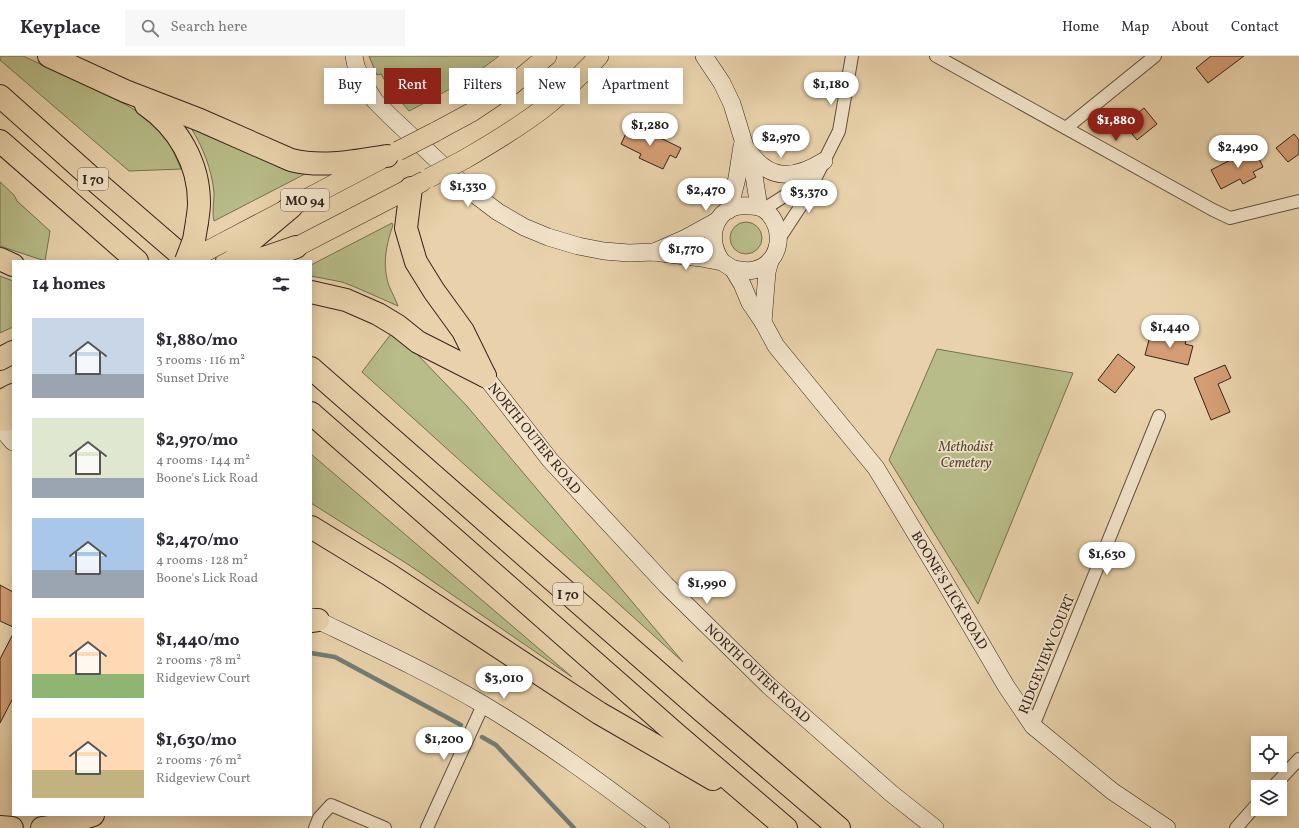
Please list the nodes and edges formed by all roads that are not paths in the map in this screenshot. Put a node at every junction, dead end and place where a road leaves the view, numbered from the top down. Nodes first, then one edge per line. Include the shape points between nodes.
1 (49, 56) edge
2 (354, 56) edge
3 (547, 56) edge
4 (599, 56) edge
5 (704, 56) edge
6 (852, 56) edge
7 (936, 56) edge
8 (1155, 56) edge
9 (125, 91) junction
10 (0, 96) edge
11 (1066, 128) junction
12 (0, 141) edge
13 (743, 142) junction
14 (393, 154) junction
15 (820, 169) junction
16 (420, 183) junction
17 (1299, 201) edge
18 (291, 207) joint
19 (762, 208) junction
20 (723, 215) junction
21 (779, 239) junction
22 (296, 248) junction
23 (654, 252) junction
24 (234, 255) edge
25 (0, 259) edge
26 (136, 260) edge
27 (186, 260) edge
28 (187, 260) edge
29 (195, 260) edge
30 (273, 260) edge
31 (770, 261) junction
32 (12, 265) edge
33 (727, 265) junction
34 (312, 292) edge
35 (763, 322) junction
36 (12, 353) edge
37 (0, 359) edge
38 (312, 369) edge
39 (485, 376) junction
40 (312, 414) edge
41 (1159, 416) dead end
42 (12, 419) edge
43 (0, 420) edge
44 (0, 427) edge
45 (12, 441) edge
46 (312, 528) edge
47 (313, 619) edge
48 (483, 705) junction
49 (1033, 726) junction
50 (1299, 759) edge
51 (1280, 780) edge
52 (758, 804) junction
53 (1251, 811) edge
54 (90, 816) edge
55 (0, 827) edge
56 (12, 828) edge
57 (42, 828) edge
58 (315, 828) edge
59 (385, 828) edge
60 (427, 828) edge
61 (661, 828) edge
62 (786, 828) edge
63 (839, 828) edge
64 (934, 828) edge
65 (1167, 828) edge
66 (1236, 828) edge

1 - 9 highway
2 - 23 street via 363,82 375,101 469,190 498,212 524,227 578,246 623,253
3 - 14 main road, bridge via 512,85 478,108
4 - 16 main road, bridge via 545,107 503,137
5 - 13 street via 732,104
6 - 15 street via 839,131
7 - 11 street
8 - 11 street
9 - 14 highway via 306,164 340,163
9 - 28 highway, bridge via 160,114 177,133 189,157 196,177 199,203 194,240
10 - 27 highway, I 70
11 - 17 street via 1230,218
12 - 26 highway, I 70
13 - 15 street via 762,167 772,172 784,175
13 - 19 street
13 - 20 street via 737,178
14 - 18 main road, MO 94
15 - 19 street
15 - 21 street via 804,201
16 - 22 main road
16 - 39 highway via 406,228 416,262 463,331
18 - 24 highway
19 - 20 street via 737,206
19 - 21 street via 775,222
20 - 23 street via 686,238
20 - 33 street via 713,230 712,239 714,248
21 - 31 street via 778,247
22 - 24 highway via 267,257
22 - 30 main road
23 - 33 street
24 - 29 main road, bridge
25 - 32 highway
31 - 33 street via 754,270 743,271
31 - 35 street
33 - 35 street, BOONE'S LICK ROAD via 742,284 750,303
34 - 39 highway via 346,300 378,314 418,342
35 - 49 street, BOONE'S LICK ROAD via 776,346 876,468 1006,686
36 - 37 highway
38 - 63 highway, I 70
39 - 64 street, NORTH OUTER ROAD via 550,460 666,585 769,686
40 - 52 highway, I 70
41 - 49 street, RIDGEVIEW COURT
42 - 43 highway
44 - 45 street
46 - 52 highway via 388,574 599,713
47 - 48 street via 401,660
48 - 60 street
48 - 61 street via 586,772
49 - 65 street, BOONE'S LICK ROAD via 1112,791
50 - 51 street
52 - 62 highway, I 70
53 - 66 street
54 - 57 highway
55 - 56 highway
58 - 59 street via 319,818 331,805

